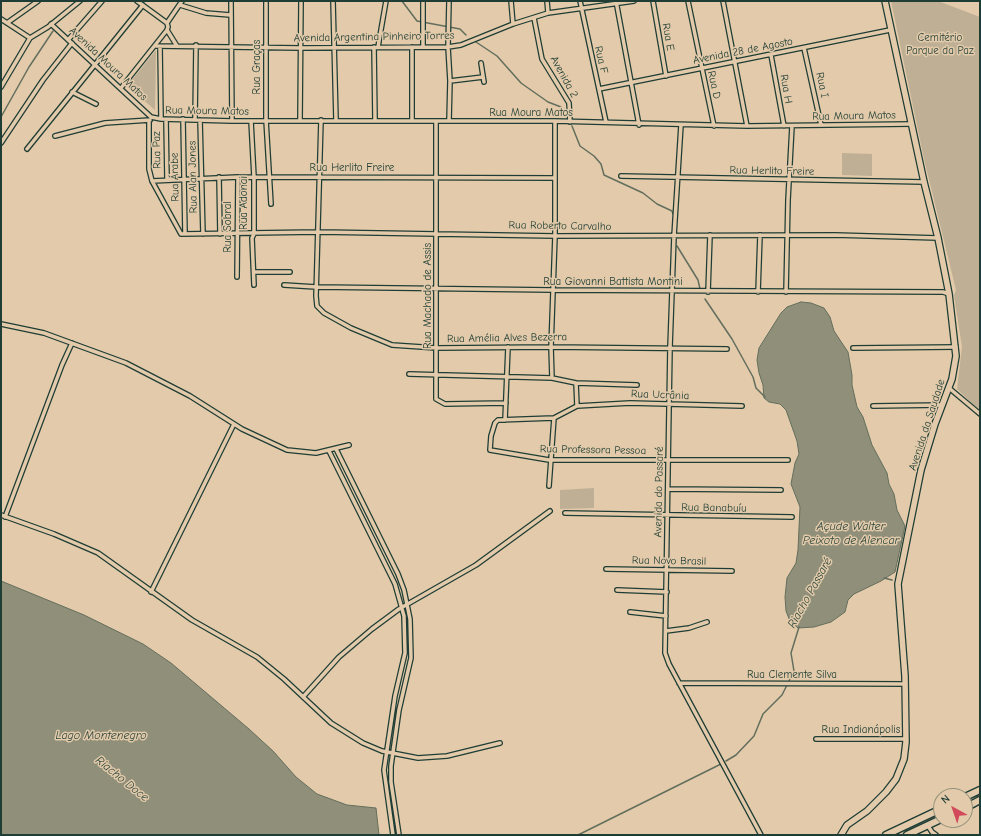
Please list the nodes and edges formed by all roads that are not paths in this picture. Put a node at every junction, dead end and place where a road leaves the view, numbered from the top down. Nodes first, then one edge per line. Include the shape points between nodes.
1 (38, 1) edge
2 (80, 1) edge
3 (102, 1) edge
4 (138, 1) edge
5 (231, 1) edge
6 (266, 1) edge
7 (301, 1) edge
8 (333, 1) edge
9 (386, 1) edge
10 (423, 1) edge
11 (449, 1) edge
12 (511, 1) edge
13 (546, 1) edge
14 (580, 1) edge
15 (634, 1) edge
16 (653, 1) edge
17 (688, 1) edge
18 (723, 1) edge
19 (885, 1) edge
20 (616, 2) edge
21 (181, 3) edge
22 (143, 5) junction
23 (581, 8) junction
24 (548, 13) junction
25 (230, 14) junction
26 (534, 18) junction
27 (2, 20) edge
28 (8, 23) junction
29 (167, 23) junction
30 (51, 24) junction
31 (513, 24) junction
32 (167, 30) junction
33 (890, 30) junction
34 (30, 38) junction
35 (68, 40) junction
36 (72, 43) junction
37 (196, 45) junction
38 (158, 46) junction
39 (177, 46) junction
40 (231, 46) junction
41 (265, 47) junction
42 (334, 47) junction
43 (376, 47) junction
44 (412, 47) junction
45 (423, 47) junction
46 (448, 47) junction
47 (300, 48) junction
48 (804, 48) junction
49 (771, 55) junction
50 (734, 62) junction
51 (481, 63) dead end
52 (96, 64) junction
53 (701, 69) junction
54 (666, 76) junction
55 (483, 77) junction
56 (450, 81) junction
57 (484, 82) dead end
58 (631, 82) junction
59 (1, 87) edge
60 (121, 88) junction
61 (599, 89) junction
62 (72, 92) junction
63 (96, 104) dead end
64 (150, 119) junction
65 (160, 119) junction
66 (166, 119) junction
67 (183, 119) junction
68 (195, 120) junction
69 (200, 120) junction
70 (251, 120) junction
71 (266, 120) junction
72 (300, 120) junction
73 (321, 120) junction
74 (336, 120) junction
75 (375, 120) junction
76 (232, 121) junction
77 (412, 121) junction
78 (436, 121) junction
79 (449, 121) junction
80 (555, 122) junction
81 (570, 122) junction
82 (606, 122) junction
83 (639, 124) junction
84 (911, 124) junction
85 (681, 125) junction
86 (714, 126) junction
87 (747, 126) junction
88 (784, 126) junction
89 (792, 126) junction
90 (821, 126) junction
91 (55, 136) dead end
92 (1, 143) edge
93 (27, 149) dead end
94 (621, 176) dead end
95 (219, 177) junction
96 (238, 177) junction
97 (254, 177) junction
98 (271, 177) junction
99 (320, 177) junction
100 (436, 177) junction
101 (677, 177) junction
102 (202, 178) junction
103 (554, 178) junction
104 (184, 179) junction
105 (167, 180) junction
106 (789, 180) junction
107 (152, 181) junction
108 (924, 182) junction
109 (272, 204) dead end
110 (319, 232) junction
111 (436, 233) junction
112 (183, 234) junction
113 (203, 234) junction
114 (220, 234) junction
115 (237, 234) junction
116 (254, 234) junction
117 (710, 235) junction
118 (760, 235) junction
119 (555, 236) junction
120 (674, 236) junction
121 (788, 236) junction
122 (938, 238) junction
123 (254, 272) junction
124 (290, 272) dead end
125 (237, 277) dead end
126 (254, 285) dead end
127 (284, 285) dead end
128 (316, 287) junction
129 (436, 289) junction
130 (552, 290) junction
131 (672, 291) junction
132 (708, 292) junction
133 (758, 292) junction
134 (786, 292) junction
135 (946, 292) junction
136 (1, 324) edge
137 (72, 343) junction
138 (551, 346) junction
139 (508, 347) junction
140 (670, 347) junction
141 (956, 347) junction
142 (437, 348) junction
143 (853, 348) dead end
144 (727, 349) dead end
145 (409, 374) dead end
146 (437, 375) junction
147 (507, 376) junction
148 (552, 378) junction
149 (576, 383) junction
150 (637, 385) dead end
151 (949, 388) junction
152 (506, 403) junction
153 (669, 404) junction
154 (942, 405) junction
155 (577, 406) junction
156 (742, 406) dead end
157 (873, 406) dead end
158 (980, 414) edge
159 (554, 418) junction
160 (505, 420) junction
161 (234, 424) junction
162 (349, 445) dead end
163 (336, 449) junction
164 (329, 451) junction
165 (549, 460) junction
166 (669, 460) junction
167 (788, 460) dead end
168 (549, 486) dead end
169 (668, 489) junction
170 (781, 490) dead end
171 (550, 511) dead end
172 (565, 513) dead end
173 (3, 516) edge
174 (667, 516) junction
175 (792, 517) dead end
176 (606, 569) dead end
177 (667, 570) junction
178 (732, 571) dead end
179 (617, 590) dead end
180 (151, 592) junction
181 (667, 592) junction
182 (408, 604) junction
183 (402, 608) junction
184 (630, 612) dead end
185 (666, 616) junction
186 (707, 622) dead end
187 (666, 631) junction
188 (679, 683) junction
189 (906, 684) junction
190 (303, 697) junction
191 (906, 738) junction
192 (816, 739) dead end
193 (500, 743) dead end
194 (386, 752) junction
195 (393, 754) junction
196 (933, 812) edge
197 (917, 820) junction
198 (933, 823) edge
199 (904, 826) junction
200 (928, 826) junction
201 (921, 828) junction
202 (931, 834) edge
203 (393, 835) edge
204 (399, 835) edge
205 (761, 835) edge
206 (841, 835) edge
207 (886, 835) edge
208 (908, 835) edge
209 (936, 835) edge

1 - 28 street
2 - 30 street
3 - 35 street
4 - 22 street
5 - 25 street
6 - 41 street, Rua Graças
7 - 47 street
8 - 42 street
9 - 43 street
10 - 45 street
11 - 46 street
12 - 31 street
13 - 24 street
14 - 23 street, Rua F
15 - 20 street, Avenida Argentina Pinheiro Torres
16 - 54 street, Rua E
17 - 53 street, Rua D
18 - 50 street
19 - 33 street, Avenida da Saudade
20 - 23 street, Avenida Argentina Pinheiro Torres
20 - 58 street
21 - 25 street via 206,13
21 - 29 street
22 - 29 street
22 - 52 street
23 - 24 street, Avenida Argentina Pinheiro Torres
23 - 61 street, Rua F
24 - 26 street, Avenida Argentina Pinheiro Torres
25 - 40 street
26 - 31 street, Avenida Argentina Pinheiro Torres
26 - 81 street, Avenida 2 via 542,59 569,102
27 - 28 street
28 - 34 street
29 - 32 street
30 - 34 street
30 - 35 street, Avenida Moura Matos
31 - 46 street, Avenida Argentina Pinheiro Torres via 461,45
32 - 38 street
32 - 39 street
33 - 48 street, Avenida 28 de Agosto
33 - 84 street, Avenida da Saudade
34 - 59 street
35 - 36 street, Avenida Moura Matos
36 - 52 street, Avenida Moura Matos
36 - 92 street via 43,80
37 - 39 street, Avenida Argentina Pinheiro Torres
37 - 40 street, Avenida Argentina Pinheiro Torres
37 - 68 street
38 - 39 street, Avenida Argentina Pinheiro Torres
38 - 60 street
38 - 65 street
40 - 41 street, Avenida Argentina Pinheiro Torres
40 - 76 street
41 - 47 street, Avenida Argentina Pinheiro Torres
41 - 71 street, Rua Graças
42 - 43 street, Avenida Argentina Pinheiro Torres
42 - 47 street, Avenida Argentina Pinheiro Torres
42 - 74 street
43 - 44 street, Avenida Argentina Pinheiro Torres
43 - 75 street
44 - 45 street, Avenida Argentina Pinheiro Torres
44 - 77 street
45 - 46 street, Avenida Argentina Pinheiro Torres
46 - 56 street
47 - 72 street
48 - 49 street, Avenida 28 de Agosto
48 - 90 street, Rua I
49 - 50 street, Avenida 28 de Agosto
49 - 88 street, Rua H
50 - 53 street, Avenida 28 de Agosto
50 - 87 street
51 - 55 street
52 - 60 street, Avenida Moura Matos
52 - 62 street
53 - 54 street, Avenida 28 de Agosto
53 - 86 street, Rua D
54 - 58 street, Avenida 28 de Agosto
55 - 56 street
55 - 57 street
56 - 79 street
58 - 61 street, Avenida 28 de Agosto
58 - 83 street
60 - 64 street, Avenida Moura Matos
61 - 82 street, Rua F
62 - 63 street
62 - 93 street
64 - 65 street, Rua Moura Matos
64 - 91 street via 105,123
64 - 107 street via 149,169
65 - 66 street, Rua Moura Matos
66 - 67 street, Rua Moura Matos
66 - 105 street, Rua Paz
67 - 68 street, Rua Moura Matos
67 - 104 street, Rua Árabe
68 - 69 street, Rua Moura Matos
69 - 76 street, Rua Moura Matos
69 - 102 street, Rua Alan Jones
70 - 71 street, Rua Moura Matos
70 - 76 street, Rua Moura Matos
70 - 97 street, Rua Adonai
71 - 72 street, Rua Moura Matos
71 - 98 street, Rua Graças
72 - 73 street, Rua Moura Matos
73 - 74 street, Rua Moura Matos
73 - 99 street
74 - 75 street, Rua Moura Matos
75 - 77 street, Rua Moura Matos
77 - 78 street, Rua Moura Matos
78 - 79 street, Rua Moura Matos
78 - 100 street, Rua Machado de Assis
79 - 80 street, Rua Moura Matos
80 - 81 street, Rua Moura Matos
80 - 103 street
81 - 82 street, Rua Moura Matos
82 - 83 street, Rua Moura Matos
83 - 85 street, Rua Moura Matos
84 - 90 street, Rua Moura Matos
84 - 108 street, Avenida da Saudade
85 - 86 street, Rua Moura Matos
85 - 101 street, Avenida do Passaré
86 - 87 street, Rua Moura Matos
87 - 88 street, Rua Moura Matos
88 - 89 street, Rua Moura Matos
89 - 90 street, Rua Moura Matos
89 - 106 street
94 - 101 street, Rua Herlito Freire
95 - 96 street, Rua Herlito Freire
95 - 102 street, Rua Herlito Freire
95 - 114 street
96 - 97 street, Rua Herlito Freire
96 - 115 street, Rua Sobral
97 - 98 street, Rua Herlito Freire
97 - 116 street, Rua Adonai
98 - 99 street, Rua Herlito Freire
98 - 109 street, Rua Graças
99 - 100 street, Rua Herlito Freire
99 - 110 street
100 - 103 street, Rua Herlito Freire
100 - 111 street, Rua Machado de Assis
101 - 106 street, Rua Herlito Freire
101 - 120 street, Avenida do Passaré
102 - 104 street, Rua Herlito Freire
102 - 113 street, Rua Alan Jones
103 - 119 street
104 - 105 street, Rua Herlito Freire
104 - 112 street, Rua Árabe
105 - 107 street, Rua Herlito Freire
106 - 108 street, Rua Herlito Freire
106 - 121 street
107 - 112 street
108 - 122 street, Avenida da Saudade
110 - 111 street, Rua Roberto Carvalho
110 - 116 street, Rua Roberto Carvalho
110 - 128 street
111 - 119 street, Rua Roberto Carvalho
111 - 129 street, Rua Machado de Assis
112 - 113 street, Rua Roberto Carvalho
113 - 114 street, Rua Roberto Carvalho
114 - 115 street, Rua Roberto Carvalho
115 - 116 street, Rua Roberto Carvalho
115 - 125 street, Rua Sobral
116 - 123 street, Rua Adonai
117 - 118 street, Rua Roberto Carvalho
117 - 120 street, Rua Roberto Carvalho
117 - 132 street
118 - 121 street, Rua Roberto Carvalho
118 - 133 street
119 - 120 street, Rua Roberto Carvalho
119 - 130 street
120 - 131 street, Avenida do Passaré
121 - 122 street, Rua Roberto Carvalho
121 - 134 street
122 - 135 street, Avenida da Saudade
123 - 124 street
123 - 126 street, Rua Adonai
127 - 128 street, Rua Giovanni Battista Montini
128 - 129 street, Rua Giovanni Battista Montini
128 - 142 street, Rua Amélia Alves Bezerra via 316,303 319,309 352,328 386,344
129 - 130 street, Rua Giovanni Battista Montini
129 - 142 street, Rua Machado de Assis
130 - 131 street, Rua Giovanni Battista Montini
130 - 138 street
131 - 132 street, Rua Giovanni Battista Montini
131 - 140 street, Avenida do Passaré
132 - 133 street, Rua Giovanni Battista Montini
133 - 134 street, Rua Giovanni Battista Montini
134 - 135 street, Rua Giovanni Battista Montini
135 - 141 street, Avenida da Saudade
136 - 137 street via 44,333
137 - 161 street via 149,374
137 - 173 street
138 - 139 street, Rua Amélia Alves Bezerra
138 - 140 street, Rua Amélia Alves Bezerra
138 - 148 street
139 - 142 street, Rua Amélia Alves Bezerra
139 - 147 street
140 - 144 street, Rua Amélia Alves Bezerra
140 - 153 street, Avenida do Passaré
141 - 143 street
141 - 151 street, Avenida da Saudade via 955,369
142 - 146 street, Rua Machado de Assis
145 - 146 street
146 - 147 street
146 - 152 street, Rua Machado de Assis via 436,397 440,402
147 - 148 street
147 - 152 street
148 - 149 street, Rua Ucrânia
149 - 150 street, Rua Ucrânia
149 - 155 street
151 - 154 street, Avenida da Saudade
151 - 158 street
152 - 160 street
153 - 155 street, Rua Ucrânia via 612,403
153 - 156 street, Rua Ucrânia
153 - 166 street, Avenida do Passaré
154 - 157 street
154 - 189 street, Avenida da Saudade via 921,470 898,584
155 - 159 street
159 - 160 street
159 - 165 street
160 - 165 street, Rua Professora Pessoa via 498,420 495,423 490,447 493,452
161 - 164 street via 287,450 316,453
161 - 180 street
162 - 163 street
163 - 164 street
163 - 182 street via 398,574
164 - 183 street via 388,570
165 - 166 street, Rua Professora Pessoa
165 - 168 street
166 - 167 street, Rua Professora Pessoa
166 - 169 street, Avenida do Passaré
169 - 170 street
169 - 174 street, Avenida do Passaré
171 - 182 street via 476,565
172 - 174 street, Rua Banabuíu
173 - 180 street via 94,550
174 - 175 street, Rua Banabuíu
174 - 177 street, Avenida do Passaré
176 - 177 street, Rua Novo Brasil
177 - 178 street, Rua Novo Brasil
177 - 181 street, Avenida do Passaré
179 - 181 street
180 - 190 street via 192,620 257,657
181 - 185 street, Avenida do Passaré
182 - 183 street
182 - 195 street via 412,633 411,658 399,710
183 - 190 street via 339,657
183 - 194 street via 405,653
184 - 185 street
185 - 187 street, Avenida do Passaré
186 - 187 street via 689,628
187 - 188 street, Avenida do Passaré via 665,653
188 - 189 street, Rua Clemente Silva
188 - 205 street, Avenida do Passaré
189 - 191 street, Avenida da Saudade
190 - 194 street via 347,734
191 - 192 street, Rua Indianápolis
191 - 206 street, Avenida da Saudade via 904,759 893,784 876,803 846,826
193 - 195 street via 446,756 418,758
194 - 195 street
194 - 203 street via 384,784
195 - 204 street via 391,782
196 - 197 main road
197 - 199 main road
197 - 201 main road
198 - 200 main road
199 - 207 main road
199 - 208 main road
200 - 201 main road
200 - 202 street
201 - 208 main road
202 - 209 street

